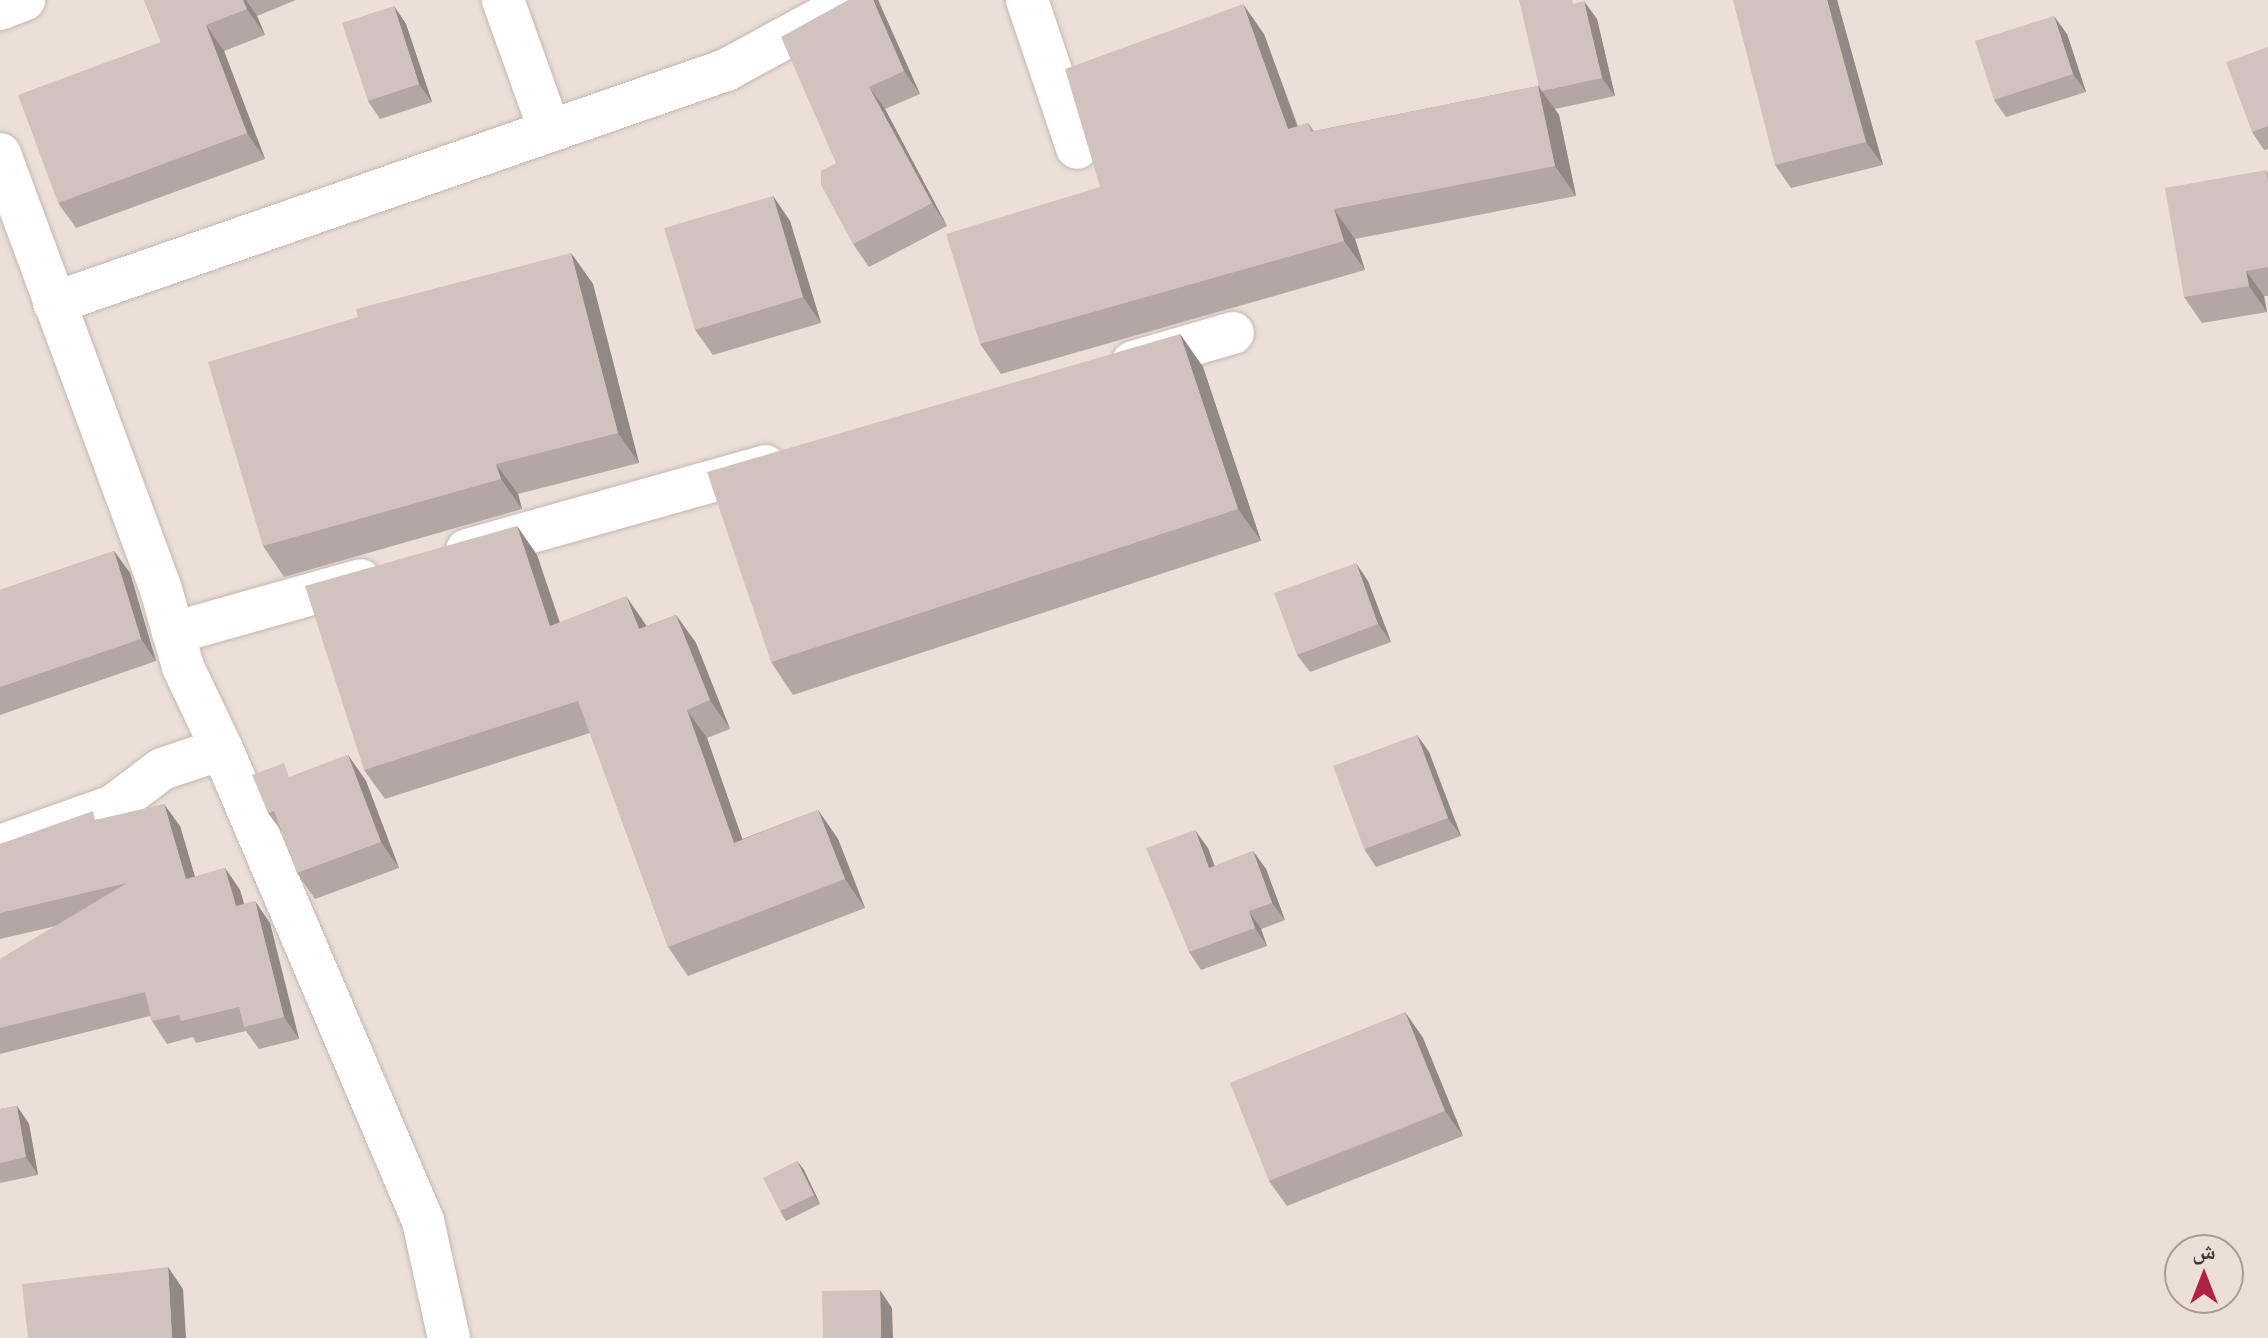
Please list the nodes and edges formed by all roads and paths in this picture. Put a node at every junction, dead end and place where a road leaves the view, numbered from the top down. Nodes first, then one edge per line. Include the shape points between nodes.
1 (24, 0) edge
2 (503, 0) edge
3 (855, 0) edge
4 (1027, 0) edge
5 (0, 9) edge
6 (550, 131) junction
7 (1077, 148) edge
8 (0, 154) edge
9 (54, 303) junction
10 (1233, 333) dead end
11 (1094, 372) edge
12 (803, 455) edge
13 (144, 543) junction
14 (101, 558) edge
15 (173, 633) junction
16 (222, 749) junction
17 (0, 846) edge
18 (449, 1338) edge

1 - 5 street
2 - 6 street
3 - 6 street via 726,70
4 - 7 street
6 - 9 street
8 - 9 street
9 - 13 street
10 - 11 street
12 - 15 street
13 - 14 street
13 - 15 street
15 - 16 street via 183,667
16 - 17 street via 162,769 113,806
16 - 18 street via 423,1221

